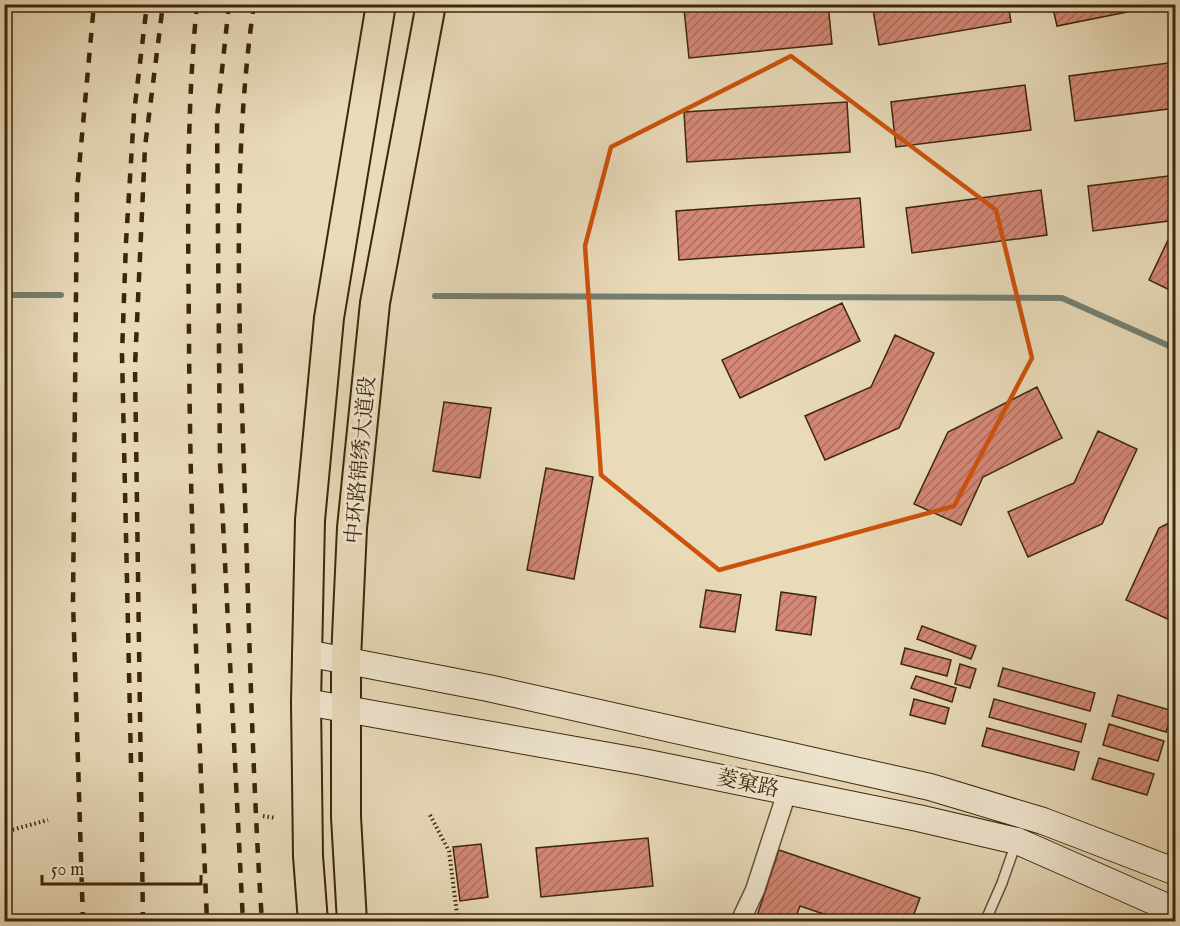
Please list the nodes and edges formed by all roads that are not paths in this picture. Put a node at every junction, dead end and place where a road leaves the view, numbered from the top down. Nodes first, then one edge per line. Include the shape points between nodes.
1 (381, 4) edge
2 (431, 4) edge
3 (306, 653) junction
4 (346, 659) junction
5 (306, 702) junction
6 (347, 708) junction
7 (787, 792) junction
8 (1017, 841) junction
9 (1176, 872) edge
10 (1176, 911) edge
11 (313, 921) edge
12 (352, 921) edge
13 (740, 921) edge
14 (985, 921) edge

1 - 3 main road, 中环路锦绣大道段 via 329,318 310,520
2 - 4 main road, 中环路锦绣大道段 via 375,303 352,528
3 - 4 street, 菱窠路
3 - 5 main road, 中环路锦绣大道段
4 - 6 main road, 中环路锦绣大道段
4 - 9 street, 菱窠路 via 930,787 1043,821
5 - 6 street, 菱窠路
5 - 11 main road, 中环路锦绣大道段
6 - 7 street, 菱窠路
6 - 12 main road, 中环路锦绣大道段 via 346,826
7 - 8 street, 菱窠路
7 - 13 street
8 - 10 street, 菱窠路
8 - 14 lane

